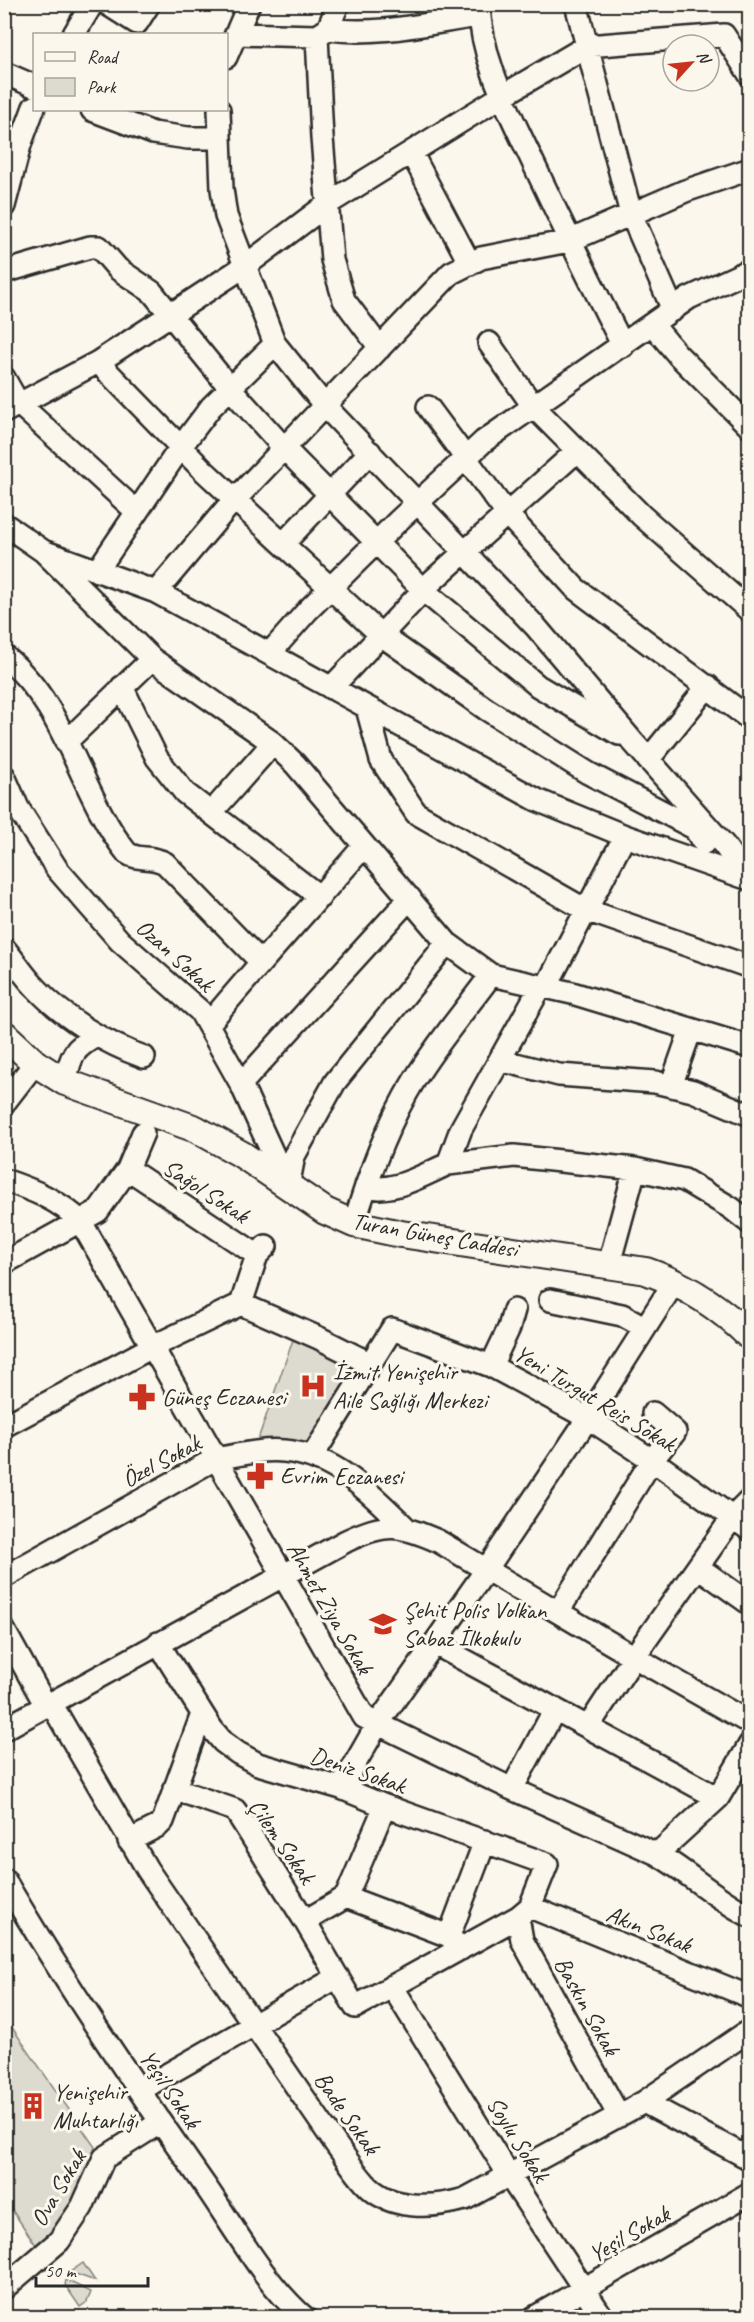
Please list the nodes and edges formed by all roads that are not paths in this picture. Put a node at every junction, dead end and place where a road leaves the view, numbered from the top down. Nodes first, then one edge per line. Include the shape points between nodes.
1 (92, 4) edge
2 (107, 4) edge
3 (149, 4) edge
4 (249, 4) edge
5 (338, 4) edge
6 (576, 4) edge
7 (479, 10) edge
8 (322, 32) junction
9 (75, 33) edge
10 (236, 34) junction
11 (587, 46) junction
12 (228, 52) edge
13 (4, 73) edge
14 (750, 75) edge
15 (33, 86) edge
16 (502, 96) junction
17 (33, 110) edge
18 (95, 111) edge
19 (219, 111) edge
20 (219, 138) junction
21 (411, 152) junction
22 (750, 169) edge
23 (329, 203) junction
24 (4, 206) edge
25 (631, 214) junction
26 (569, 241) junction
27 (470, 264) junction
28 (245, 266) junction
29 (4, 267) edge
30 (750, 270) edge
31 (5, 272) edge
32 (673, 310) junction
33 (170, 315) junction
34 (652, 324) junction
35 (276, 344) junction
36 (489, 344) dead end
37 (623, 346) junction
38 (380, 348) junction
39 (98, 362) junction
40 (4, 378) edge
41 (230, 388) junction
42 (325, 406) junction
43 (533, 406) junction
44 (428, 407) dead end
45 (11, 408) edge
46 (750, 426) edge
47 (180, 448) junction
48 (284, 448) junction
49 (577, 451) junction
50 (370, 452) junction
51 (466, 459) junction
52 (330, 494) junction
53 (236, 498) junction
54 (418, 502) junction
55 (136, 512) junction
56 (507, 514) junction
57 (4, 524) edge
58 (378, 541) junction
59 (283, 544) junction
60 (43, 551) junction
61 (465, 551) junction
62 (97, 571) junction
63 (330, 588) junction
64 (423, 590) junction
65 (156, 592) junction
66 (750, 611) edge
67 (381, 635) junction
68 (270, 653) junction
69 (4, 656) edge
70 (152, 658) junction
71 (708, 686) junction
72 (123, 687) junction
73 (331, 688) junction
74 (367, 708) junction
75 (750, 719) edge
76 (66, 742) junction
77 (633, 742) junction
78 (273, 743) junction
79 (648, 760) junction
80 (4, 776) edge
81 (211, 813) junction
82 (625, 836) junction
83 (364, 846) junction
84 (717, 868) junction
85 (748, 879) edge
86 (320, 897) junction
87 (410, 898) junction
88 (586, 910) junction
89 (447, 943) junction
90 (4, 948) edge
91 (260, 961) junction
92 (750, 967) edge
93 (491, 975) junction
94 (544, 987) junction
95 (207, 1025) junction
96 (691, 1029) junction
97 (4, 1034) edge
98 (97, 1036) junction
99 (750, 1047) edge
100 (144, 1057) dead end
101 (500, 1060) junction
102 (35, 1063) junction
103 (65, 1082) junction
104 (241, 1084) junction
105 (671, 1086) junction
106 (4, 1103) edge
107 (750, 1115) edge
108 (142, 1133) dead end
109 (448, 1164) junction
110 (128, 1169) junction
111 (635, 1169) junction
112 (4, 1180) edge
113 (366, 1186) junction
114 (288, 1187) junction
115 (81, 1222) junction
116 (750, 1222) edge
117 (354, 1224) junction
118 (4, 1263) edge
119 (609, 1264) junction
120 (675, 1281) junction
121 (550, 1300) dead end
122 (241, 1304) junction
123 (514, 1310) dead end
124 (644, 1327) junction
125 (750, 1337) edge
126 (152, 1347) junction
127 (369, 1363) junction
128 (491, 1366) junction
129 (653, 1413) dead end
130 (588, 1418) junction
131 (4, 1426) edge
132 (312, 1457) junction
133 (215, 1459) junction
134 (652, 1460) junction
135 (750, 1500) edge
136 (742, 1523) edge
137 (406, 1528) junction
138 (698, 1567) junction
139 (486, 1570) junction
140 (282, 1575) junction
141 (4, 1577) edge
142 (750, 1604) edge
143 (558, 1612) junction
144 (4, 1630) edge
145 (158, 1643) junction
146 (435, 1644) junction
147 (634, 1657) junction
148 (49, 1705) junction
149 (555, 1709) junction
150 (202, 1714) junction
151 (750, 1723) edge
152 (378, 1725) junction
153 (588, 1728) junction
154 (4, 1729) edge
155 (749, 1747) edge
156 (341, 1788) junction
157 (174, 1789) junction
158 (512, 1789) junction
159 (718, 1798) junction
160 (385, 1806) junction
161 (129, 1841) junction
162 (485, 1841) junction
163 (657, 1854) junction
164 (4, 1879) edge
165 (346, 1897) junction
166 (524, 1912) junction
167 (750, 1916) edge
168 (305, 1921) junction
169 (455, 1942) junction
170 (338, 1977) junction
171 (392, 1986) junction
172 (750, 1997) edge
173 (254, 2024) junction
174 (750, 2030) edge
175 (140, 2090) junction
176 (644, 2102) junction
177 (619, 2116) junction
178 (161, 2122) junction
179 (750, 2159) edge
180 (510, 2177) junction
181 (750, 2193) edge
182 (4, 2288) edge
183 (585, 2289) junction
184 (305, 2318) edge
185 (533, 2318) edge
186 (603, 2318) edge

1 - 9 street
2 - 3 street via 137,23
4 - 10 street
5 - 8 street
6 - 11 street
7 - 8 street via 389,29
7 - 16 street via 483,46
8 - 10 street
8 - 23 street via 322,138
10 - 12 street
11 - 14 street via 724,35
11 - 16 street
11 - 25 street
13 - 15 street
16 - 21 street
16 - 26 street
17 - 24 street
18 - 20 street via 153,133
19 - 20 street
20 - 28 street via 225,210
21 - 23 street
21 - 27 street
22 - 25 street
23 - 28 street
23 - 38 street via 332,260 344,300
25 - 26 street
25 - 32 street
26 - 27 street via 481,258
26 - 37 street
27 - 38 street via 451,273
28 - 33 street
28 - 35 street
29 - 31 street
30 - 32 street via 689,298
31 - 33 street via 99,247 118,269 152,292
32 - 34 street
33 - 39 street
33 - 41 street
34 - 37 street
34 - 46 street
35 - 41 street
35 - 42 street
36 - 43 street
37 - 43 street
38 - 42 street
39 - 45 street
39 - 47 street
40 - 45 street
41 - 47 street
41 - 48 street
42 - 48 street
42 - 50 street
43 - 49 street
43 - 51 street
44 - 51 street
45 - 55 street
47 - 53 street
47 - 55 street
48 - 52 street
48 - 53 street
49 - 56 street
49 - 66 street via 642,516
50 - 52 street
50 - 54 street
51 - 54 street
51 - 56 street
52 - 58 street
52 - 59 street
53 - 59 street
53 - 65 street
54 - 58 street
54 - 61 street
55 - 62 street
56 - 61 street
56 - 71 street via 576,589
57 - 60 street
58 - 63 street
58 - 64 street
59 - 63 street
60 - 62 street
60 - 70 street
61 - 64 street
61 - 77 street via 536,627
62 - 65 street
63 - 67 street
63 - 68 street
64 - 67 street
64 - 77 street via 538,686
65 - 68 street
67 - 73 street
67 - 84 street via 486,709 588,773 694,828
68 - 73 street
69 - 76 street via 31,682
70 - 72 street
70 - 78 street
71 - 75 street
71 - 79 street
72 - 76 street
72 - 81 street via 157,758 185,793
73 - 74 street
74 - 82 street via 537,800
74 - 88 street via 381,760 416,813
76 - 91 street via 127,853 165,863
77 - 79 street
78 - 81 street
78 - 83 street
79 - 85 street via 724,845
80 - 95 street, Ozan Sokak via 18,808 57,869 120,941 200,1011
81 - 86 street
82 - 84 street
82 - 88 street
83 - 86 street
83 - 87 street
84 - 85 street
86 - 91 street
87 - 89 street
87 - 104 street
88 - 92 street
88 - 94 street
89 - 93 street
89 - 114 street via 335,1082 294,1156
90 - 98 street via 36,988
91 - 95 street
93 - 94 street
93 - 113 street via 415,1078 391,1122
94 - 96 street
94 - 101 street
95 - 104 street, Ozan Sokak
96 - 99 street
96 - 105 street
97 - 102 main road, Turan Güneş Caddesi
98 - 100 street
98 - 103 street via 71,1055
101 - 105 street via 558,1075
101 - 109 street via 461,1129
102 - 103 main road, Turan Güneş Caddesi
102 - 106 street
103 - 114 main road, Turan Güneş Caddesi via 196,1129
104 - 114 street, Ozan Sokak
105 - 107 street
108 - 110 street
109 - 111 street via 514,1156
109 - 113 street via 394,1187
110 - 115 street via 103,1206
110 - 122 street, Sağol Sokak via 261,1250
111 - 116 street via 684,1180
111 - 119 street
112 - 115 street, Ahmet Ziya Sokak via 38,1191
113 - 117 street
114 - 117 main road, Turan Güneş Caddesi
115 - 118 street
115 - 126 street, Ahmet Ziya Sokak
117 - 119 main road, Turan Güneş Caddesi
119 - 120 main road, Turan Güneş Caddesi
120 - 124 street
120 - 125 main road, Turan Güneş Caddesi via 728,1315
121 - 124 street via 622,1315
122 - 126 street
122 - 127 street
123 - 128 street via 510,1328
124 - 130 street
126 - 131 street
126 - 133 street, Ahmet Ziya Sokak
127 - 128 street, Yeni Turgut Reis Sokak via 392,1329
127 - 132 street, Yeni Turgut Reis Sokak
128 - 130 street, Yeni Turgut Reis Sokak
129 - 134 street via 675,1432
130 - 134 street, Yeni Turgut Reis Sokak
130 - 139 street
132 - 133 street, Özel Sokak via 281,1451
132 - 137 street, Özel Sokak via 350,1477
133 - 140 street, Ahmet Ziya Sokak
133 - 141 street, Özel Sokak
134 - 136 street, Yeni Turgut Reis Sokak
134 - 143 street
135 - 136 street
136 - 138 street
137 - 139 street via 438,1541
137 - 140 street via 387,1527 360,1534
138 - 142 street
138 - 147 street
139 - 143 street
139 - 146 street
140 - 145 street
140 - 152 street, Ahmet Ziya Sokak via 359,1710
143 - 147 street
144 - 148 street, Bade Sokak
145 - 148 street
145 - 150 street, Deniz Sokak
146 - 149 street
146 - 152 street
147 - 151 street
147 - 153 street
148 - 154 street
148 - 161 street, Bade Sokak
149 - 153 street
149 - 158 street
150 - 156 street, Deniz Sokak via 223,1742 238,1754 258,1764
150 - 157 street
152 - 156 street
152 - 158 street, Ahmet Ziya Sokak
153 - 159 street
155 - 159 street
156 - 160 street, Deniz Sokak
157 - 161 street via 163,1821
157 - 168 street, Çilem Sokak via 235,1810
158 - 163 street, Ahmet Ziya Sokak
159 - 163 street
160 - 162 street, Deniz Sokak
160 - 165 street, Çilem Sokak
161 - 173 street, Bade Sokak
162 - 166 street, Deniz Sokak via 548,1864
162 - 169 street
163 - 167 street, Ahmet Ziya Sokak
164 - 175 street, Yeşil Sokak
165 - 168 street, Çilem Sokak
165 - 169 street, Çilem Sokak
166 - 169 street
166 - 172 street, Akın Sokak
166 - 177 street, Baskın Sokak via 522,1940
168 - 170 street, Çilem Sokak
169 - 171 street
170 - 171 street via 355,2007
170 - 173 street
171 - 180 street, Soylu Sokak
173 - 175 street
173 - 180 street, Bade Sokak via 349,2162 381,2197 424,2206 447,2204
174 - 176 street, Bade Sokak
175 - 178 street, Yeşil Sokak
176 - 177 street, Bade Sokak
176 - 179 street
177 - 180 street, Bade Sokak
178 - 182 street, Ova Sokak via 104,2158 82,2207 59,2241
178 - 184 street, Yeşil Sokak via 279,2292
180 - 183 street, Soylu Sokak
181 - 183 street, Yeşil Sokak
183 - 185 street, Yeşil Sokak
183 - 186 street, Soylu Sokak

